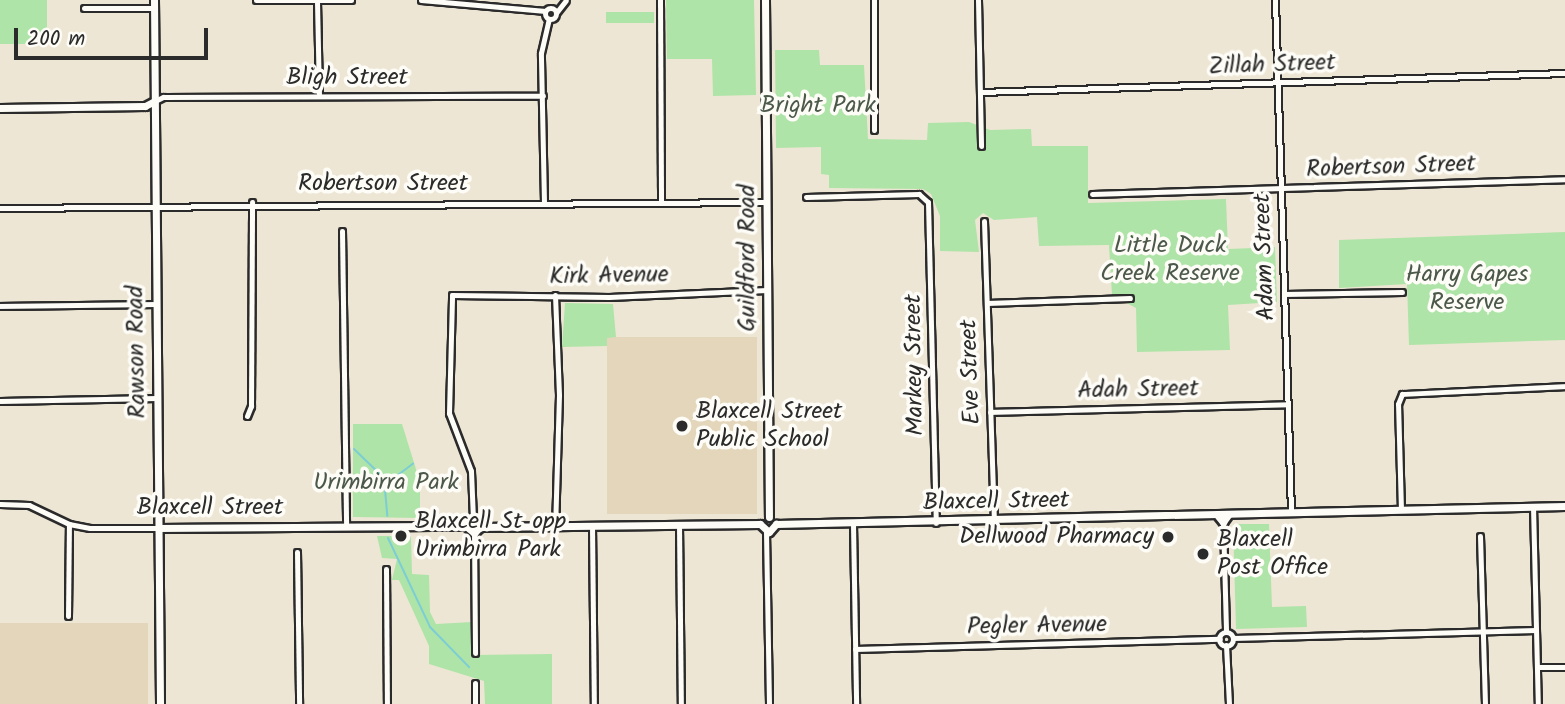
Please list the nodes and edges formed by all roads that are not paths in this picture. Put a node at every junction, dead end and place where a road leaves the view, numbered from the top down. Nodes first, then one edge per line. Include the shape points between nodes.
1 (257, 0) edge
2 (351, 0) edge
3 (421, 0) edge
4 (566, 0) edge
5 (660, 0) edge
6 (765, 0) edge
7 (874, 0) edge
8 (978, 0) edge
9 (1275, 0) edge
10 (317, 1) edge
11 (491, 2) edge
12 (154, 4) edge
13 (84, 9) dead end
14 (547, 11) junction
15 (556, 13) junction
16 (549, 19) junction
17 (1565, 73) edge
18 (1278, 83) junction
19 (980, 92) junction
20 (319, 96) junction
21 (543, 96) junction
22 (153, 102) junction
23 (0, 108) edge
24 (874, 130) dead end
25 (981, 146) dead end
26 (1565, 180) edge
27 (1281, 188) junction
28 (1092, 194) dead end
29 (806, 197) dead end
30 (661, 200) junction
31 (252, 202) junction
32 (544, 202) junction
33 (766, 202) junction
34 (155, 205) junction
35 (0, 208) edge
36 (985, 221) dead end
37 (342, 231) dead end
38 (767, 290) junction
39 (1402, 292) dead end
40 (555, 295) junction
41 (1284, 295) junction
42 (1130, 298) dead end
43 (987, 303) junction
44 (155, 304) junction
45 (0, 306) edge
46 (1565, 386) edge
47 (157, 398) junction
48 (0, 401) edge
49 (1287, 404) junction
50 (990, 412) junction
51 (247, 416) dead end
52 (0, 503) edge
53 (1533, 506) junction
54 (1565, 506) edge
55 (1401, 510) junction
56 (1291, 513) junction
57 (769, 517) junction
58 (473, 519) junction
59 (1220, 519) junction
60 (994, 521) junction
61 (936, 523) junction
62 (69, 524) junction
63 (760, 524) junction
64 (776, 524) junction
65 (853, 524) junction
66 (679, 525) junction
67 (346, 526) junction
68 (466, 526) junction
69 (555, 526) junction
70 (592, 526) junction
71 (158, 528) junction
72 (477, 530) junction
73 (766, 532) junction
74 (1480, 536) dead end
75 (297, 552) dead end
76 (386, 569) dead end
77 (68, 617) dead end
78 (1536, 630) junction
79 (1226, 632) junction
80 (1483, 632) junction
81 (1233, 638) junction
82 (1220, 639) junction
83 (1226, 645) junction
84 (855, 649) junction
85 (475, 653) dead end
86 (1537, 667) junction
87 (1565, 667) edge
88 (475, 683) dead end
89 (160, 704) edge
90 (299, 704) edge
91 (387, 704) edge
92 (475, 704) edge
93 (594, 704) edge
94 (681, 704) edge
95 (769, 704) edge
96 (856, 704) edge
97 (1228, 704) edge
98 (1485, 704) edge
99 (1538, 704) edge

1 - 10 street
2 - 10 street
3 - 11 street
4 - 15 street
5 - 30 street
6 - 33 street, Guildford Road
7 - 24 street
8 - 19 street
9 - 18 street, Adam Street
10 - 20 street
11 - 14 street
12 - 13 street
12 - 22 street, Rawson Road
14 - 15 street
14 - 16 street
15 - 16 street
16 - 21 street via 542,49
17 - 18 street, Zillah Street
18 - 19 street, Zillah Street
18 - 27 street, Adam Street
19 - 25 street
20 - 21 street, Bligh Street
20 - 22 street, Bligh Street via 163,97
21 - 32 street
22 - 23 street via 143,106
22 - 34 street, Rawson Road
26 - 27 street, Robertson Street
27 - 28 street, Robertson Street
27 - 41 street, Adam Street
29 - 61 street, Markey Street via 919,194 930,207
30 - 32 street, Robertson Street
30 - 33 street, Robertson Street
31 - 32 street, Robertson Street
31 - 34 street, Robertson Street
31 - 51 street via 251,405
33 - 38 street, Guildford Road
34 - 35 street, Robertson Street
34 - 44 street, Rawson Road
36 - 43 street, Eve Street
37 - 67 street
38 - 40 street, Kirk Avenue
38 - 57 street, Guildford Road
39 - 41 street
40 - 58 street, Kirk Avenue via 452,295 449,413 471,471
40 - 69 street
41 - 49 street, Adam Street
42 - 43 street
43 - 50 street, Eve Street
44 - 45 street
44 - 47 street, Rawson Road
46 - 55 street via 1402,394 1398,404
47 - 48 street
47 - 71 street, Rawson Road
49 - 50 street, Adah Street
49 - 56 street, Adam Street
50 - 60 street, Eve Street
52 - 62 street, Blaxcell Street via 29,505
53 - 54 street
53 - 55 street
53 - 78 street
55 - 56 street
56 - 59 street, Blaxcell Street via 1222,512
57 - 63 street
57 - 64 street
58 - 68 street
58 - 72 street
59 - 60 street, Blaxcell Street
59 - 79 street
60 - 61 street, Blaxcell Street
61 - 65 street, Blaxcell Street
62 - 71 street, Blaxcell Street
62 - 77 street
63 - 66 street
63 - 73 street
64 - 65 street, Blaxcell Street
64 - 73 street
65 - 84 street
66 - 70 street
66 - 94 street
67 - 68 street, Blaxcell Street
67 - 71 street, Blaxcell Street
68 - 72 street
69 - 70 street
69 - 72 street
70 - 93 street
71 - 89 street, Rawson Road
72 - 85 street
73 - 95 street
74 - 80 street
75 - 90 street
76 - 91 street
78 - 80 street
78 - 86 street
79 - 81 street
79 - 82 street
80 - 81 street
80 - 98 street
81 - 83 street
82 - 83 street
82 - 84 street, Pegler Avenue
83 - 97 street
84 - 96 street
86 - 87 street
86 - 99 street
88 - 92 street

